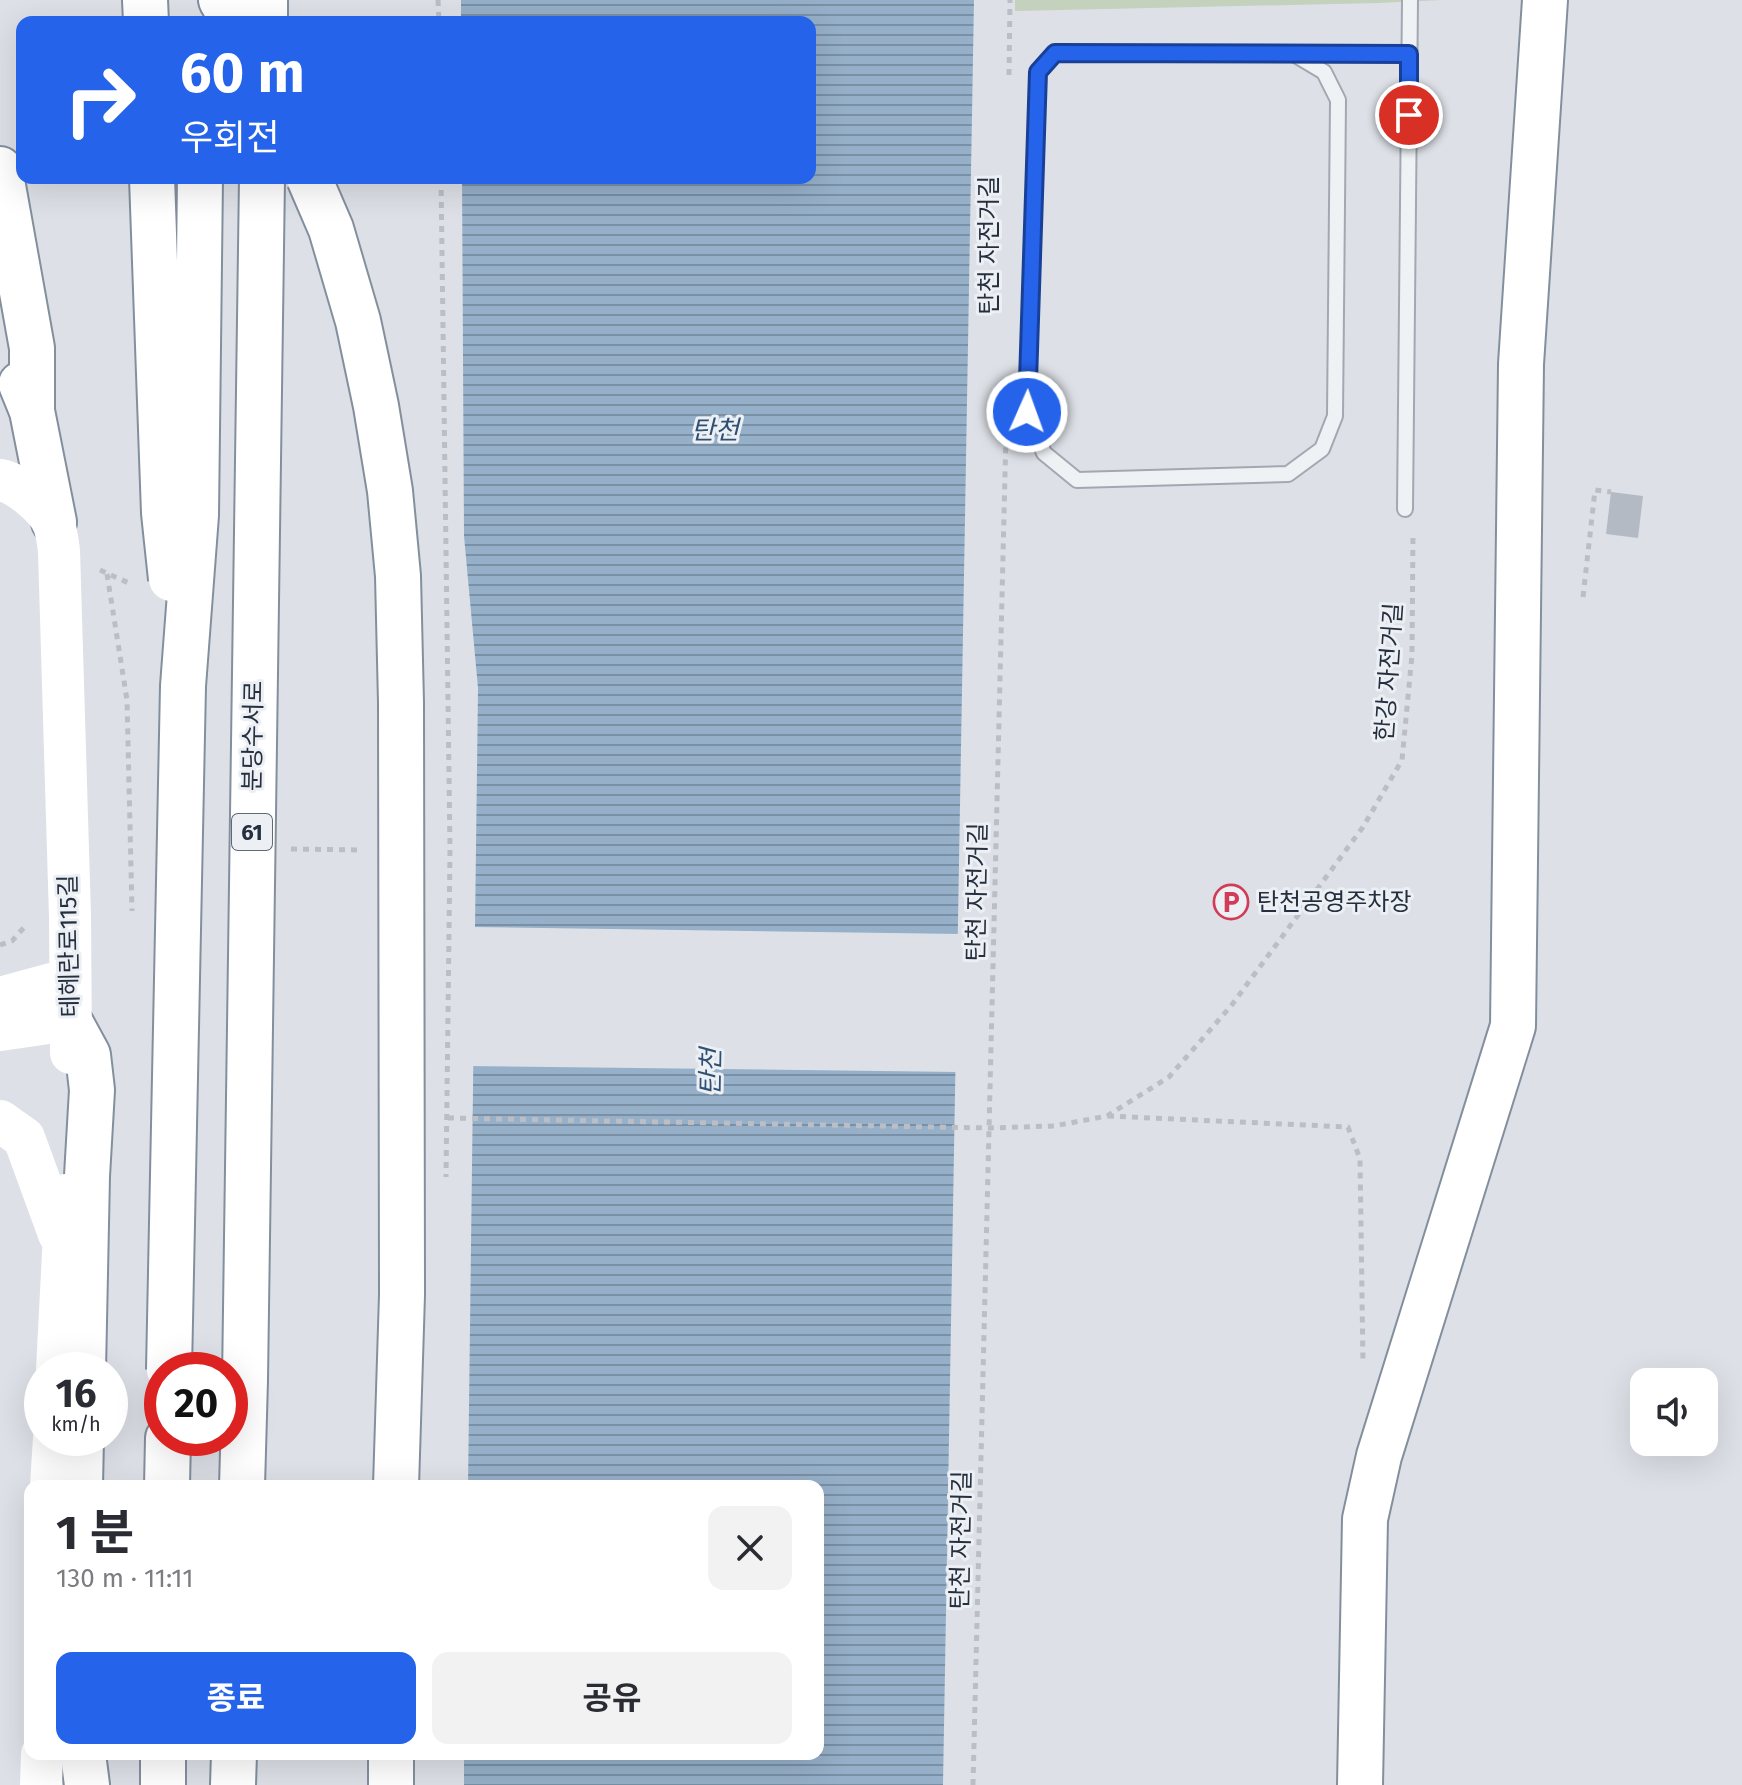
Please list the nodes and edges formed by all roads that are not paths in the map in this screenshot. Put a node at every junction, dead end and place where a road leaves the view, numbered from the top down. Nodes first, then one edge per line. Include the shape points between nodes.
1 (1410, 0) edge
2 (1545, 0) edge
3 (1294, 54) junction
4 (1409, 54) junction
5 (0, 169) edge
6 (152, 184) edge
7 (200, 184) edge
8 (262, 184) edge
9 (312, 184) edge
10 (0, 315) edge
11 (32, 411) junction
12 (0, 480) edge
13 (1405, 509) dead end
14 (54, 522) junction
15 (183, 686) junction
16 (0, 998) edge
17 (70, 999) junction
18 (0, 1030) edge
19 (0, 1121) edge
20 (64, 1247) junction
21 (58, 1352) edge
22 (83, 1352) edge
23 (169, 1352) edge
24 (53, 1456) edge
25 (81, 1456) edge
26 (168, 1456) edge
27 (51, 1480) edge
28 (80, 1480) edge
29 (167, 1480) edge
30 (242, 1480) edge
31 (396, 1480) edge
32 (42, 1760) edge
33 (84, 1760) edge
34 (163, 1760) edge
35 (234, 1760) edge
36 (391, 1760) edge
37 (41, 1785) edge
38 (87, 1785) edge
39 (163, 1785) edge
40 (233, 1785) edge
41 (391, 1785) edge
42 (1360, 1785) edge

1 - 4 lane
2 - 42 highway via 1521,364 1513,1026 1379,1456 1365,1519
3 - 3 lane via 1055,53 1038,72 1027,412 1044,453 1077,480 1288,474 1322,449 1335,416 1338,100 1324,72
3 - 4 lane
4 - 13 lane
5 - 11 highway via 32,348
6 - 15 highway, bridge via 164,513
7 - 15 highway, bridge via 196,515
8 - 30 highway, 분당수서로 / 61, bridge
9 - 31 highway, bridge via 358,321 390,491 398,576 402,1295
10 - 11 highway via 5,346
11 - 14 highway
12 - 14 street via 28,493
14 - 17 street, 테헤란로115길 via 59,551
15 - 23 highway, bridge
16 - 17 street
17 - 18 street
17 - 20 street, 테헤란로115길 via 72,1089
17 - 22 highway via 88,1055 92,1090
19 - 20 street via 24,1138
20 - 21 street, 테헤란로115길
24 - 27 street
25 - 28 highway
26 - 29 highway
32 - 37 street
33 - 38 highway
34 - 39 highway
35 - 40 highway
36 - 41 highway

